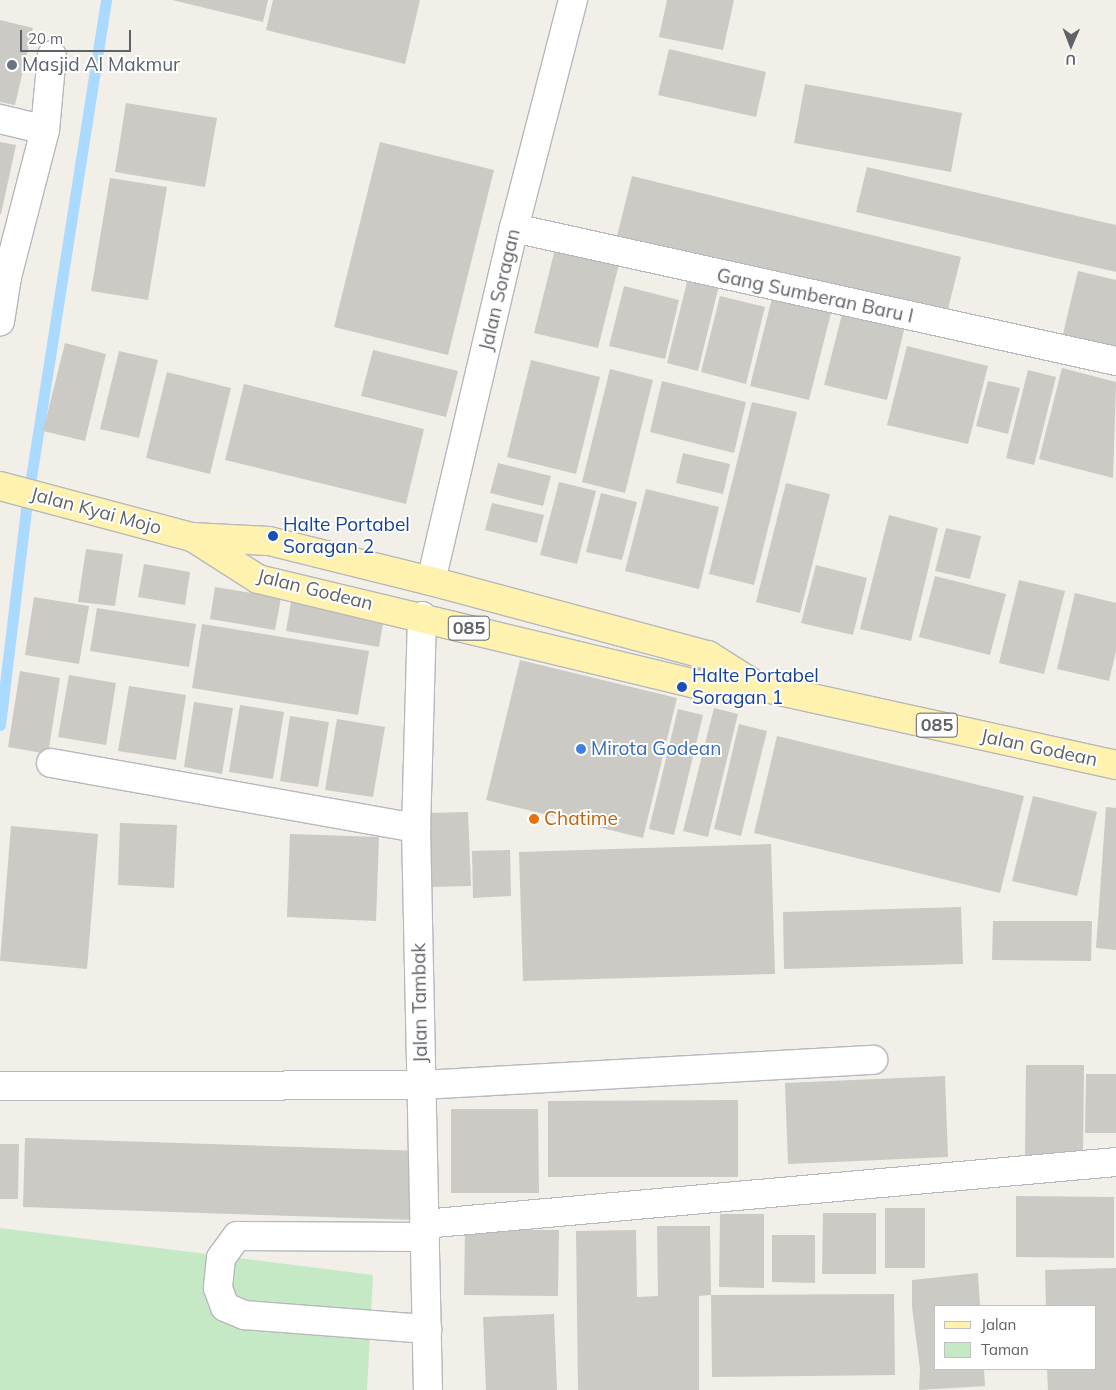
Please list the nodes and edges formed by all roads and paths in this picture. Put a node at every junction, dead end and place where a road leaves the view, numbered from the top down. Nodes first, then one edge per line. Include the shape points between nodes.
1 (573, 0) edge
2 (52, 55) dead end
3 (0, 119) edge
4 (45, 130) junction
5 (514, 228) junction
6 (3, 276) edge
7 (0, 321) edge
8 (1116, 361) edge
9 (0, 486) edge
10 (192, 538) junction
11 (431, 581) junction
12 (422, 616) junction
13 (757, 686) junction
14 (51, 763) dead end
15 (1116, 765) edge
16 (416, 828) junction
17 (873, 1060) dead end
18 (422, 1085) junction
19 (0, 1086) edge
20 (1116, 1162) edge
21 (425, 1231) junction
22 (427, 1329) junction
23 (428, 1390) edge

1 - 5 street, Jalan Soragan
2 - 4 street
3 - 4 street
4 - 6 street
5 - 8 street, Gang Sumberan Baru I
5 - 11 street, Jalan Soragan
6 - 7 street
9 - 10 main road, Jalan Kyai Mojo / 085
10 - 11 main road, Jalan Godean via 269,541
10 - 12 main road, Jalan Godean / 085 via 258,579
11 - 13 main road, Jalan Godean via 708,655
12 - 13 main road, Jalan Godean / 085 via 700,685
12 - 16 street, Jalan Tambak
13 - 15 main road, Jalan Godean / 085
14 - 16 street
16 - 18 street, Jalan Tambak
17 - 18 street
18 - 19 street
18 - 21 street, Jalan Tambak
20 - 21 street
21 - 22 street, Jalan Tambak
21 - 22 street via 236,1236 221,1258 218,1288 225,1307 244,1315
22 - 23 street, Jalan Tambak

